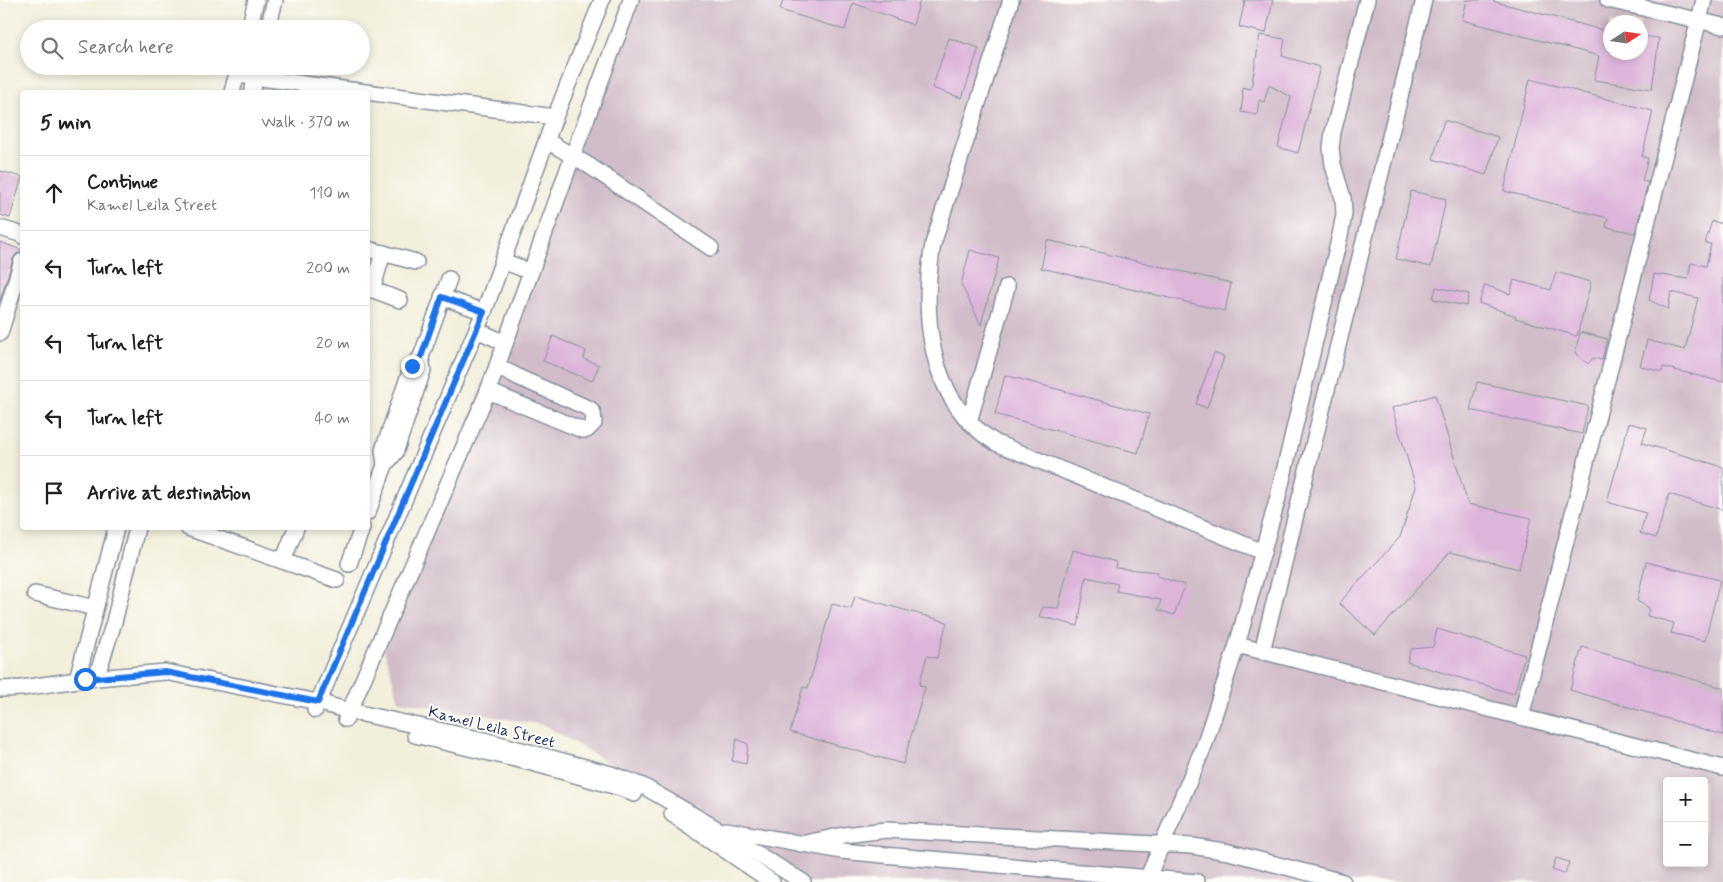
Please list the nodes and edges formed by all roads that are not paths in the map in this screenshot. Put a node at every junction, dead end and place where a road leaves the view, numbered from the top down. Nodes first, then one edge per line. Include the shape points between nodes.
1 (256, 0) edge
2 (275, 0) edge
3 (602, 0) edge
4 (631, 0) edge
5 (1011, 0) edge
6 (1367, 0) edge
7 (1424, 0) edge
8 (1608, 0) edge
9 (1704, 0) edge
10 (251, 20) edge
11 (270, 20) edge
12 (1698, 20) junction
13 (1723, 26) edge
14 (237, 75) edge
15 (256, 75) edge
16 (276, 75) edge
17 (233, 90) edge
18 (252, 90) edge
19 (555, 118) junction
20 (547, 141) junction
21 (573, 155) junction
22 (0, 228) edge
23 (20, 234) edge
24 (711, 248) dead end
25 (370, 250) edge
26 (383, 253) junction
27 (503, 261) junction
28 (416, 262) dead end
29 (20, 268) edge
30 (531, 272) junction
31 (449, 279) dead end
32 (1008, 287) dead end
33 (370, 289) edge
34 (442, 297) junction
35 (400, 300) dead end
36 (484, 312) junction
37 (1, 325) edge
38 (477, 330) junction
39 (505, 342) junction
40 (497, 366) junction
41 (488, 391) junction
42 (969, 422) junction
43 (370, 506) edge
44 (115, 530) edge
45 (137, 530) edge
46 (201, 530) edge
47 (295, 530) edge
48 (361, 530) edge
49 (221, 533) edge
50 (1263, 552) junction
51 (283, 562) junction
52 (349, 564) dead end
53 (337, 580) dead end
54 (35, 594) dead end
55 (94, 612) junction
56 (114, 622) junction
57 (1237, 645) junction
58 (1262, 651) junction
59 (96, 678) junction
60 (77, 680) junction
61 (0, 689) edge
62 (316, 707) junction
63 (348, 715) junction
64 (1521, 717) junction
65 (1723, 768) edge
66 (683, 821) junction
67 (717, 829) junction
68 (801, 844) junction
69 (1162, 844) junction
70 (1148, 877) junction
71 (772, 882) edge
72 (803, 882) edge
73 (1197, 882) edge
74 (1343, 882) edge

1 - 10 street
2 - 11 street
3 - 19 street
4 - 21 street
5 - 42 street via 940,218 928,271 929,325 937,367 949,395
6 - 50 street via 1331,148 1343,198 1341,231
7 - 58 street
8 - 12 street
9 - 12 street
12 - 13 street
12 - 64 street
14 - 17 street
15 - 18 street
16 - 19 street
19 - 20 street
20 - 21 street
20 - 27 street
21 - 24 street
21 - 30 street
22 - 23 street
25 - 26 street
26 - 28 street
26 - 33 street
27 - 30 street
27 - 36 street
29 - 37 street
30 - 39 street
31 - 34 street
32 - 42 street
33 - 35 street
34 - 36 street
34 - 43 street via 421,357 423,370 395,453 385,465
36 - 38 street
38 - 39 street
38 - 62 street
39 - 40 street
40 - 41 street
40 - 41 street via 590,409 594,413 594,423 587,430 582,430
41 - 63 street
42 - 50 street via 996,443
44 - 55 street
45 - 56 street
46 - 49 street
47 - 51 street
48 - 52 street
49 - 51 street
50 - 57 street
51 - 53 street
54 - 55 street
55 - 56 street
55 - 60 street
56 - 59 street
57 - 58 street
57 - 69 street via 1204,746
58 - 64 street
59 - 60 street, Kamel Leila Street
59 - 62 street, Kamel Leila Street via 165,672
60 - 61 street, Kamel Leila Street
62 - 63 street, Kamel Leila Street
63 - 66 street, Kamel Leila Street via 620,788
63 - 67 street, Kamel Leila Street via 484,740 611,774 643,786
64 - 65 street
66 - 67 street
66 - 71 street, Kamel Leila Street
67 - 68 street
67 - 72 street, Kamel Leila Street
68 - 69 street via 886,830
68 - 70 street via 883,856
69 - 70 street
69 - 74 street via 1212,848
70 - 73 street

